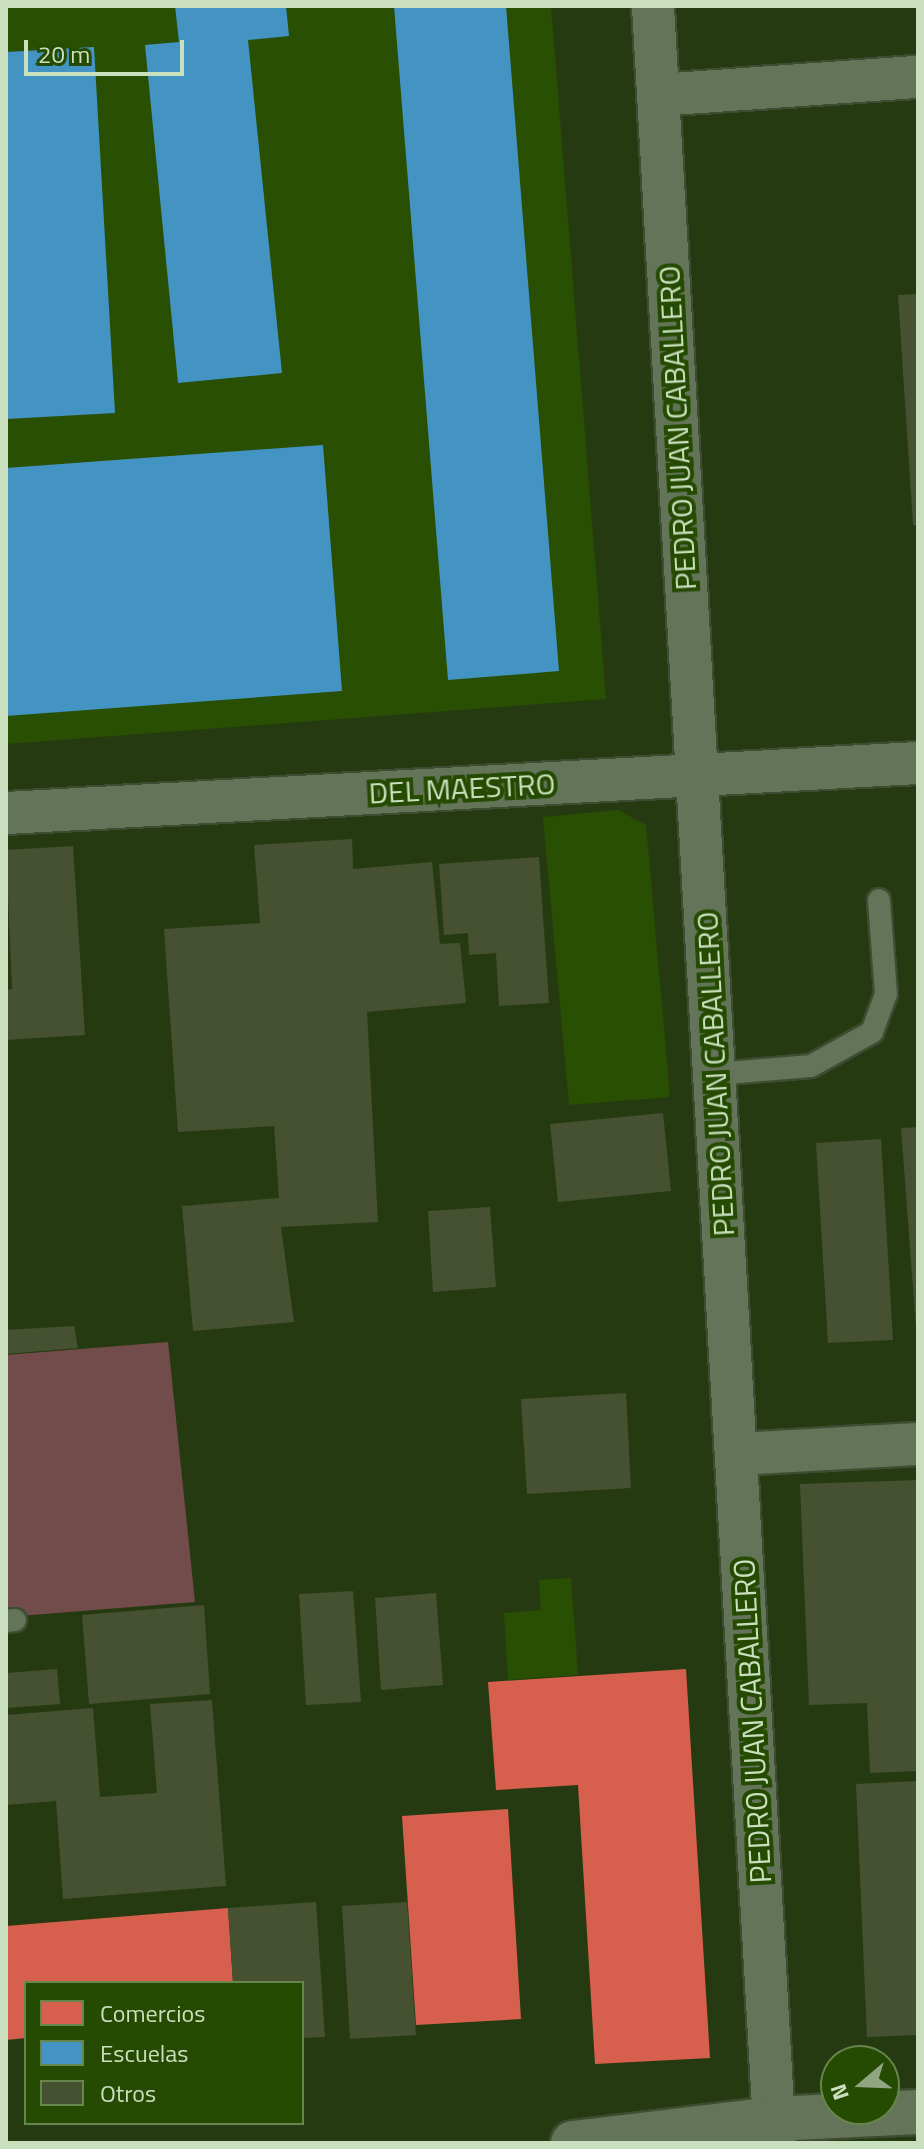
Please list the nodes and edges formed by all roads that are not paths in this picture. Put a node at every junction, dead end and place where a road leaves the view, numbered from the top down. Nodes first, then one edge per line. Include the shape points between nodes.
1 (653, 6) edge
2 (918, 77) edge
3 (658, 95) junction
4 (918, 763) edge
5 (697, 775) junction
6 (6, 813) edge
7 (879, 900) dead end
8 (715, 1074) junction
9 (918, 1444) edge
10 (737, 1454) junction
11 (918, 2112) edge
12 (774, 2131) edge
13 (573, 2143) edge

1 - 3 street, PEDRO JUAN CABALLERO
2 - 3 street
3 - 5 street, PEDRO JUAN CABALLERO
4 - 5 street, DEL MAESTRO
5 - 6 street, DEL MAESTRO
5 - 8 street, PEDRO JUAN CABALLERO
7 - 8 lane via 886,994 872,1032 811,1066
8 - 10 street, PEDRO JUAN CABALLERO
9 - 10 street
10 - 12 street, PEDRO JUAN CABALLERO
11 - 12 street
12 - 13 street

